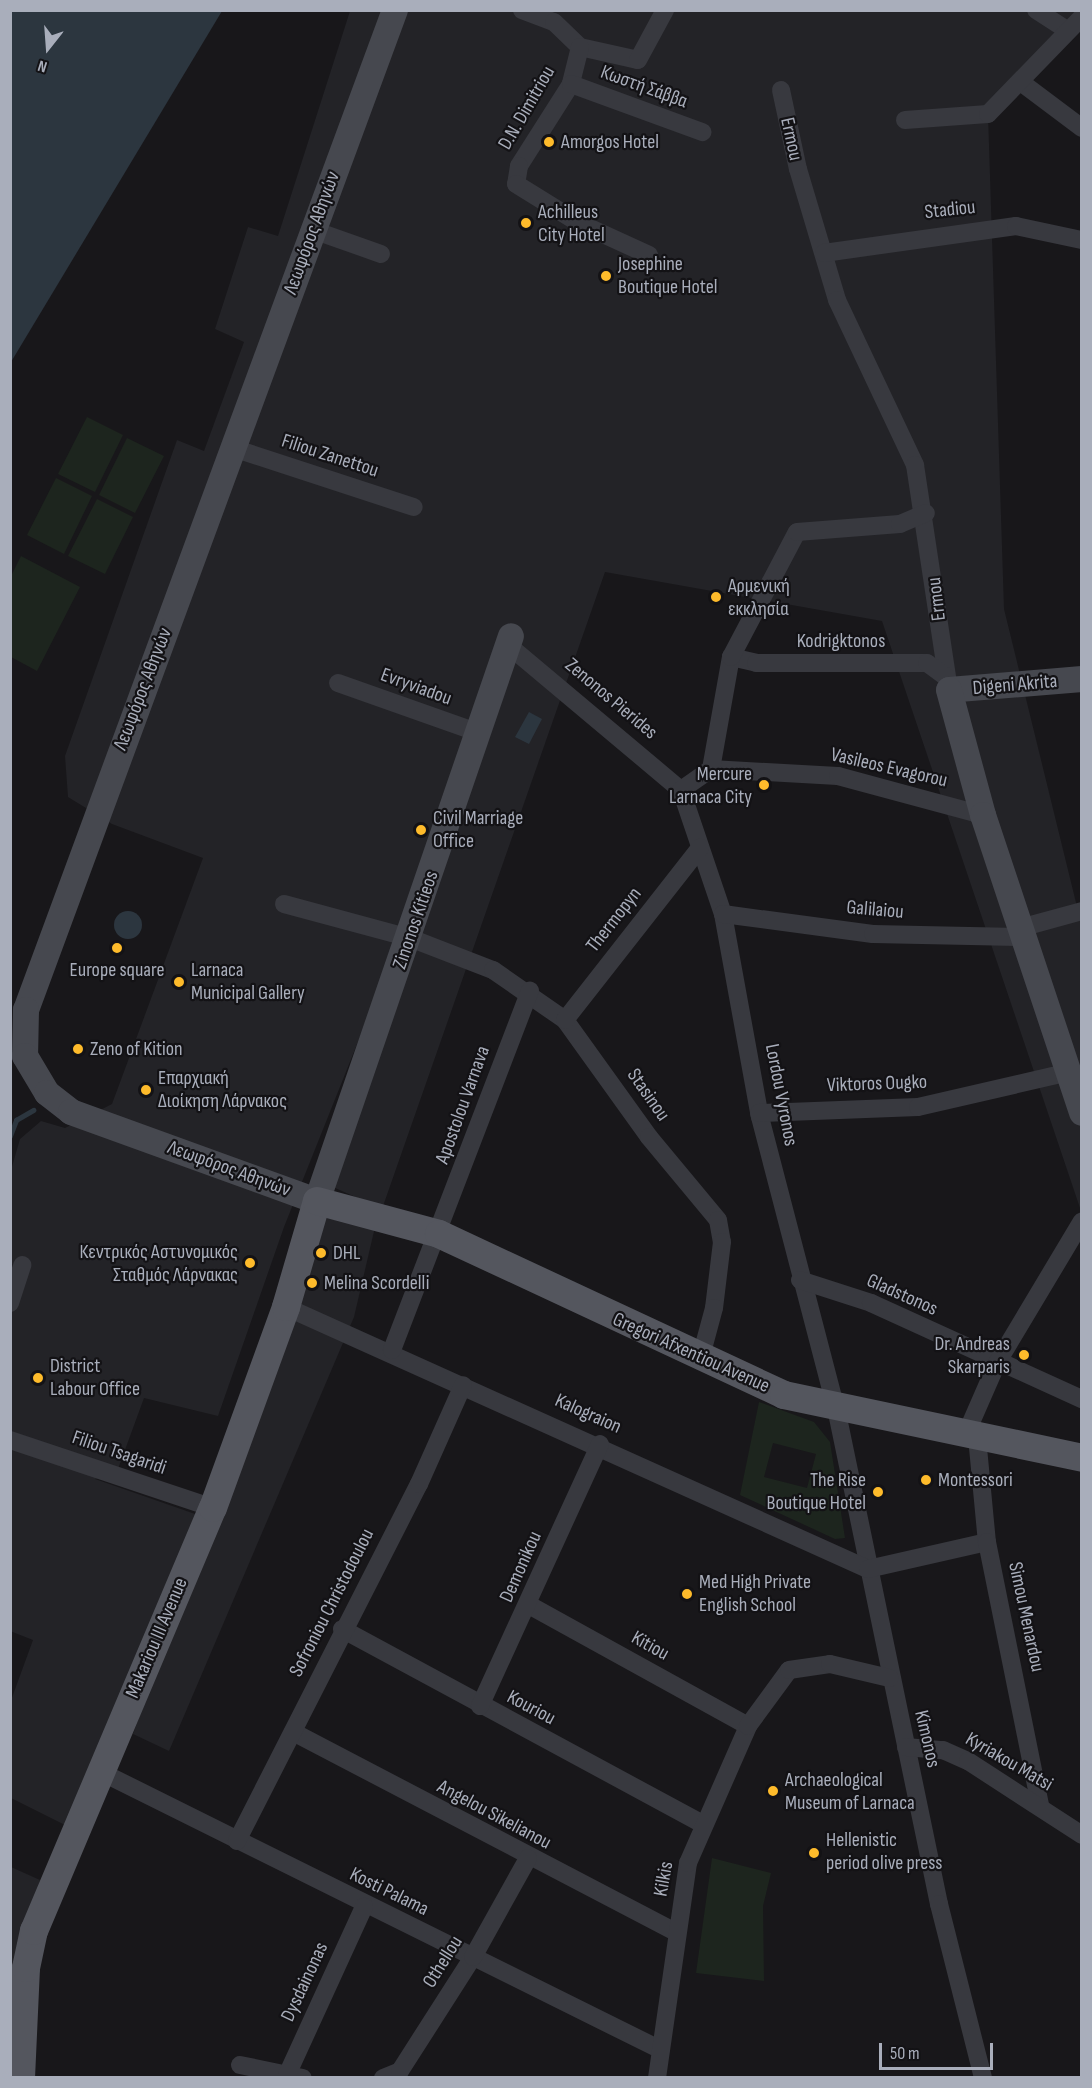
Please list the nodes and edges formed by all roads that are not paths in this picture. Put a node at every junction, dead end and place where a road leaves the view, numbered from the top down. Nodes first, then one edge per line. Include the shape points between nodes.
1 (395, 10) edge
2 (522, 10) edge
3 (665, 10) edge
4 (1036, 10) edge
5 (1082, 17) edge
6 (1065, 29) junction
7 (580, 47) junction
8 (1023, 83) junction
9 (571, 84) junction
10 (782, 90) dead end
11 (905, 120) dead end
12 (1082, 128) edge
13 (702, 132) dead end
14 (314, 230) junction
15 (1082, 240) edge
16 (824, 253) junction
17 (381, 254) dead end
18 (649, 255) dead end
19 (233, 448) junction
20 (414, 507) dead end
21 (926, 513) junction
22 (509, 640) joint
23 (731, 657) junction
24 (1082, 679) edge
25 (338, 683) dead end
26 (948, 684) junction
27 (478, 733) junction
28 (711, 769) junction
29 (681, 790) junction
30 (983, 815) junction
31 (700, 848) junction
32 (284, 904) dead end
33 (1082, 911) edge
34 (723, 914) junction
35 (1021, 933) junction
36 (410, 938) junction
37 (530, 990) junction
38 (566, 1020) junction
39 (1065, 1073) junction
40 (759, 1113) junction
41 (1082, 1113) edge
42 (317, 1201) junction
43 (1082, 1221) edge
44 (439, 1234) junction
45 (22, 1265) dead end
46 (800, 1280) junction
47 (10, 1303) edge
48 (286, 1307) junction
49 (392, 1350) junction
50 (700, 1360) junction
51 (997, 1363) junction
52 (463, 1384) junction
53 (1082, 1399) edge
54 (836, 1408) junction
55 (971, 1436) junction
56 (10, 1440) edge
57 (600, 1444) junction
58 (1082, 1458) edge
59 (213, 1508) junction
60 (987, 1542) junction
61 (868, 1569) junction
62 (529, 1605) junction
63 (342, 1629) junction
64 (890, 1678) junction
65 (480, 1706) junction
66 (748, 1726) junction
67 (293, 1732) junction
68 (906, 1747) junction
69 (99, 1771) junction
70 (1040, 1805) junction
71 (702, 1824) junction
72 (1082, 1835) edge
73 (237, 1841) junction
74 (528, 1858) junction
75 (364, 1906) junction
76 (677, 1933) junction
77 (473, 1957) junction
78 (661, 2050) junction
79 (240, 2065) dead end
80 (295, 2076) edge
81 (21, 2078) edge
82 (383, 2078) edge
83 (657, 2078) edge
84 (983, 2078) edge

1 - 14 street, Λεωφόρος Αθηνών
2 - 7 street via 554,22
3 - 7 street via 638,60
4 - 6 street
5 - 6 street
6 - 8 street
7 - 9 street, D.N. Dimitriou
8 - 11 street via 988,114
8 - 12 street
9 - 13 street, Κωστή Σάββα
9 - 18 street, D.N. Dimitriou via 519,166 516,184 579,223
10 - 16 street, Ermou
14 - 17 street
14 - 19 street, Λεωφόρος Αθηνών
15 - 16 street, Stadiou via 1016,226
16 - 21 street, Ermou via 837,300 905,436
19 - 20 street, Filiou Zanettou
19 - 42 street, Λεωφόρος Αθηνών via 26,1010 24,1047 47,1093 71,1112
21 - 23 street via 900,524 797,531
21 - 26 street, Ermou
22 - 27 street, Zinonos Kitieos
22 - 29 street, Zenonos Pierides
23 - 26 street, Kodrigktonos via 756,663 927,663
23 - 28 street
24 - 26 street, Digeni Akrita
25 - 27 street, Evryviadou
26 - 30 street, Ermou
27 - 36 street, Zinonos Kitieos
28 - 29 street
28 - 30 street, Vasileos Evagorou via 838,776
29 - 31 street, Lordou Vyronos
30 - 35 street, Ermou
31 - 34 street, Lordou Vyronos
31 - 38 street, Thermopyn
32 - 36 street, Stasinou
33 - 35 street, Galilaiou
34 - 35 street, Galilaiou via 873,934
34 - 40 street, Lordou Vyronos
35 - 39 street, Ermou
36 - 37 street, Stasinou
36 - 42 street, Zinonos Kitieos
37 - 38 street, Stasinou
37 - 44 street, Apostolou Varnava
38 - 50 street, Stasinou via 662,1154 718,1220 722,1242 714,1308
39 - 40 street, Viktoros Ougko via 918,1107
39 - 41 street, Ermou
40 - 46 street, Lordou Vyronos
42 - 44 main road, Gregori Afxentiou Avenue
42 - 48 main road, Makariou III Avenue
43 - 51 street
44 - 49 street, Apostolou Varnava
44 - 50 main road, Gregori Afxentiou Avenue
45 - 47 street
46 - 51 street, Gladstonos via 871,1303
46 - 54 street, Lordou Vyronos
48 - 49 street, Kalograion
48 - 59 main road, Makariou III Avenue
49 - 52 street, Kalograion
50 - 54 main road, Gregori Afxentiou Avenue via 784,1395
51 - 53 street, Gladstonos
51 - 55 street
52 - 57 street, Kalograion
52 - 63 street, Sofroniou Christodoulou via 419,1484
54 - 55 main road, Gregori Afxentiou Avenue
54 - 61 street, Kimonos
55 - 58 main road, Gregori Afxentiou Avenue
55 - 60 street, Simou Menardou
56 - 59 street, Filiou Tsagaridi
57 - 61 street, Kalograion
57 - 62 street, Demonikou
59 - 69 main road, Makariou III Avenue
60 - 61 street
60 - 70 street, Simou Menardou
61 - 64 street, Kimonos
62 - 65 street, Demonikou
62 - 66 street, Kitiou
63 - 65 street, Kouriou
63 - 67 street, Sofroniou Christodoulou
64 - 66 street, Kilkis via 808,1664 789,1670
64 - 68 street, Kimonos
65 - 71 street, Kouriou
66 - 71 street, Kilkis
67 - 73 street, Sofroniou Christodoulou
67 - 74 street, Angelou Sikelianou
68 - 70 street, Kyriakou Matsi via 943,1750
68 - 84 street, Kimonos
69 - 73 street, Kosti Palama
69 - 81 main road, Makariou III Avenue via 34,1931 26,1968
70 - 72 street, Kyriakou Matsi
71 - 76 street, Kilkis via 688,1863
73 - 75 street, Kosti Palama
74 - 76 street, Angelou Sikelianou
74 - 77 street, Othellou
75 - 77 street, Kosti Palama
75 - 80 street, Dysdainonas
76 - 78 street, Kilkis
77 - 78 street, Kosti Palama
77 - 82 street, Othellou via 400,2071
78 - 83 street, Kilkis
79 - 80 street

